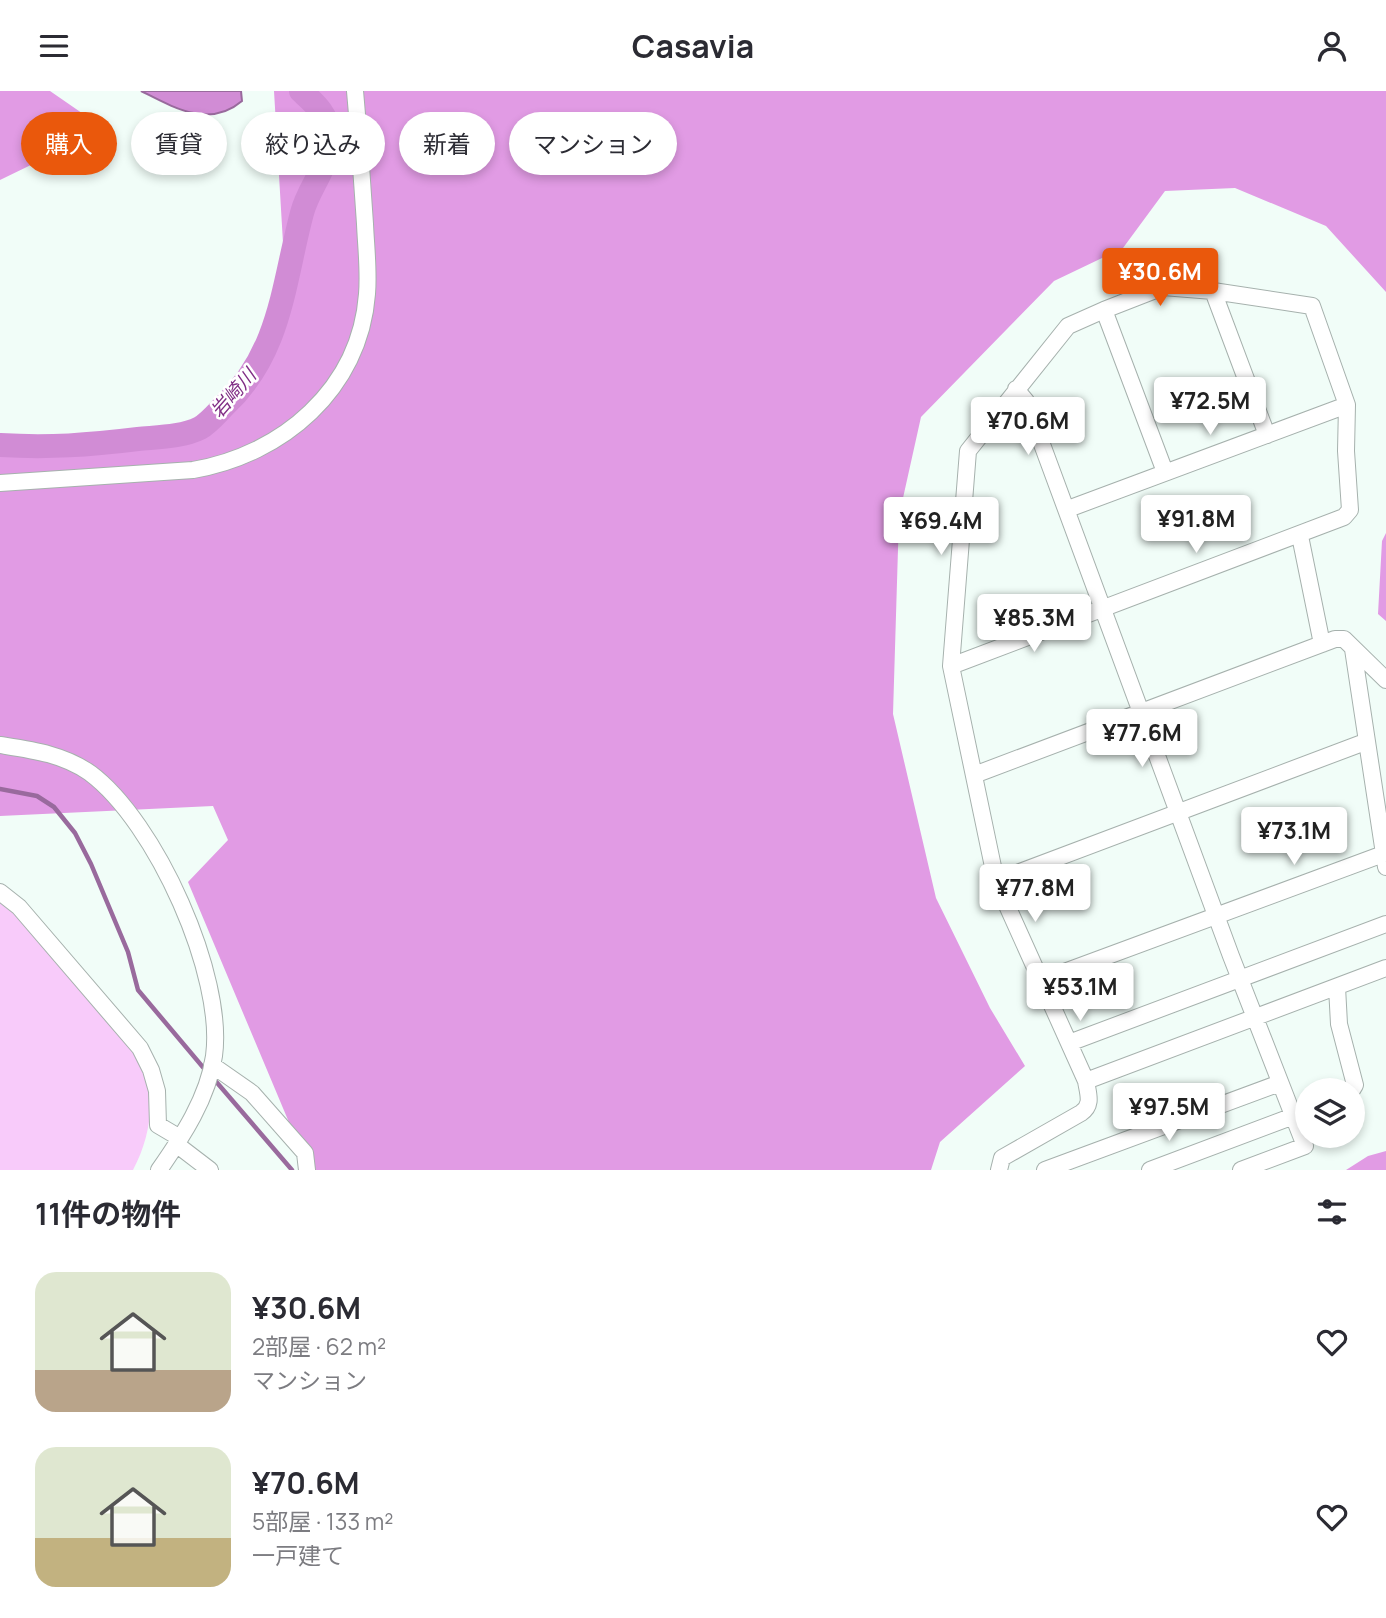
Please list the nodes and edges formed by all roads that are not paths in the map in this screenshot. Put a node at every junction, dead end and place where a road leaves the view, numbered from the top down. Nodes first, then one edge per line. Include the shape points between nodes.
1 (355, 91) edge
2 (1213, 291) junction
3 (1104, 310) junction
4 (1016, 389) junction
5 (1347, 405) junction
6 (1267, 435) junction
7 (1165, 472) junction
8 (0, 483) edge
9 (1068, 509) junction
10 (1300, 536) junction
11 (1104, 608) junction
12 (1322, 644) junction
13 (1353, 649) junction
14 (951, 666) junction
15 (1386, 680) edge
16 (1142, 712) junction
17 (1365, 742) junction
18 (0, 745) edge
19 (974, 775) junction
20 (1179, 812) junction
21 (1385, 858) edge
22 (996, 881) junction
23 (0, 892) edge
24 (1218, 915) junction
25 (1386, 923) edge
26 (1386, 968) edge
27 (1241, 979) junction
28 (1040, 981) junction
29 (1337, 986) junction
30 (1256, 1018) junction
31 (1069, 1043) junction
32 (212, 1065) junction
33 (1353, 1078) edge
34 (1086, 1081) junction
35 (1280, 1083) junction
36 (1295, 1104) edge
37 (1295, 1115) edge
38 (178, 1141) junction
39 (1301, 1148) edge
40 (159, 1170) edge
41 (210, 1170) edge
42 (307, 1170) edge
43 (999, 1170) edge
44 (1045, 1170) edge
45 (1150, 1170) edge
46 (1241, 1170) edge

1 - 8 street via 367,296 355,345 325,397 272,444 219,466
2 - 3 street via 1163,288
2 - 5 street via 1312,306
2 - 6 street
3 - 4 street via 1068,326
3 - 7 street
4 - 9 street via 1026,401
4 - 14 street via 968,451
5 - 6 street
5 - 10 street via 1350,510 1335,522
6 - 7 street
7 - 9 street
9 - 11 street
10 - 11 street
10 - 12 street
11 - 14 street
11 - 16 street
12 - 13 street via 1345,639
12 - 16 street
13 - 15 street
13 - 17 street
14 - 19 street
16 - 19 street
16 - 20 street
17 - 20 street
17 - 21 street
18 - 32 street via 66,759 90,774 120,802 151,847 180,901 209,986 216,1024
19 - 22 street
20 - 22 street
20 - 24 street
21 - 24 street
22 - 28 street
23 - 38 street via 19,907 131,1035 151,1070 158,1125
24 - 27 street
24 - 28 street
25 - 27 street
26 - 29 street
27 - 30 street
27 - 31 street
28 - 31 street
29 - 30 street
29 - 33 street via 1339,1024
30 - 34 street
30 - 35 street
31 - 34 street
32 - 38 street
32 - 42 street via 252,1093 305,1153
34 - 43 street via 1087,1109 1002,1158
35 - 36 street
35 - 44 street
37 - 45 street
38 - 40 street
38 - 41 street
39 - 46 street

